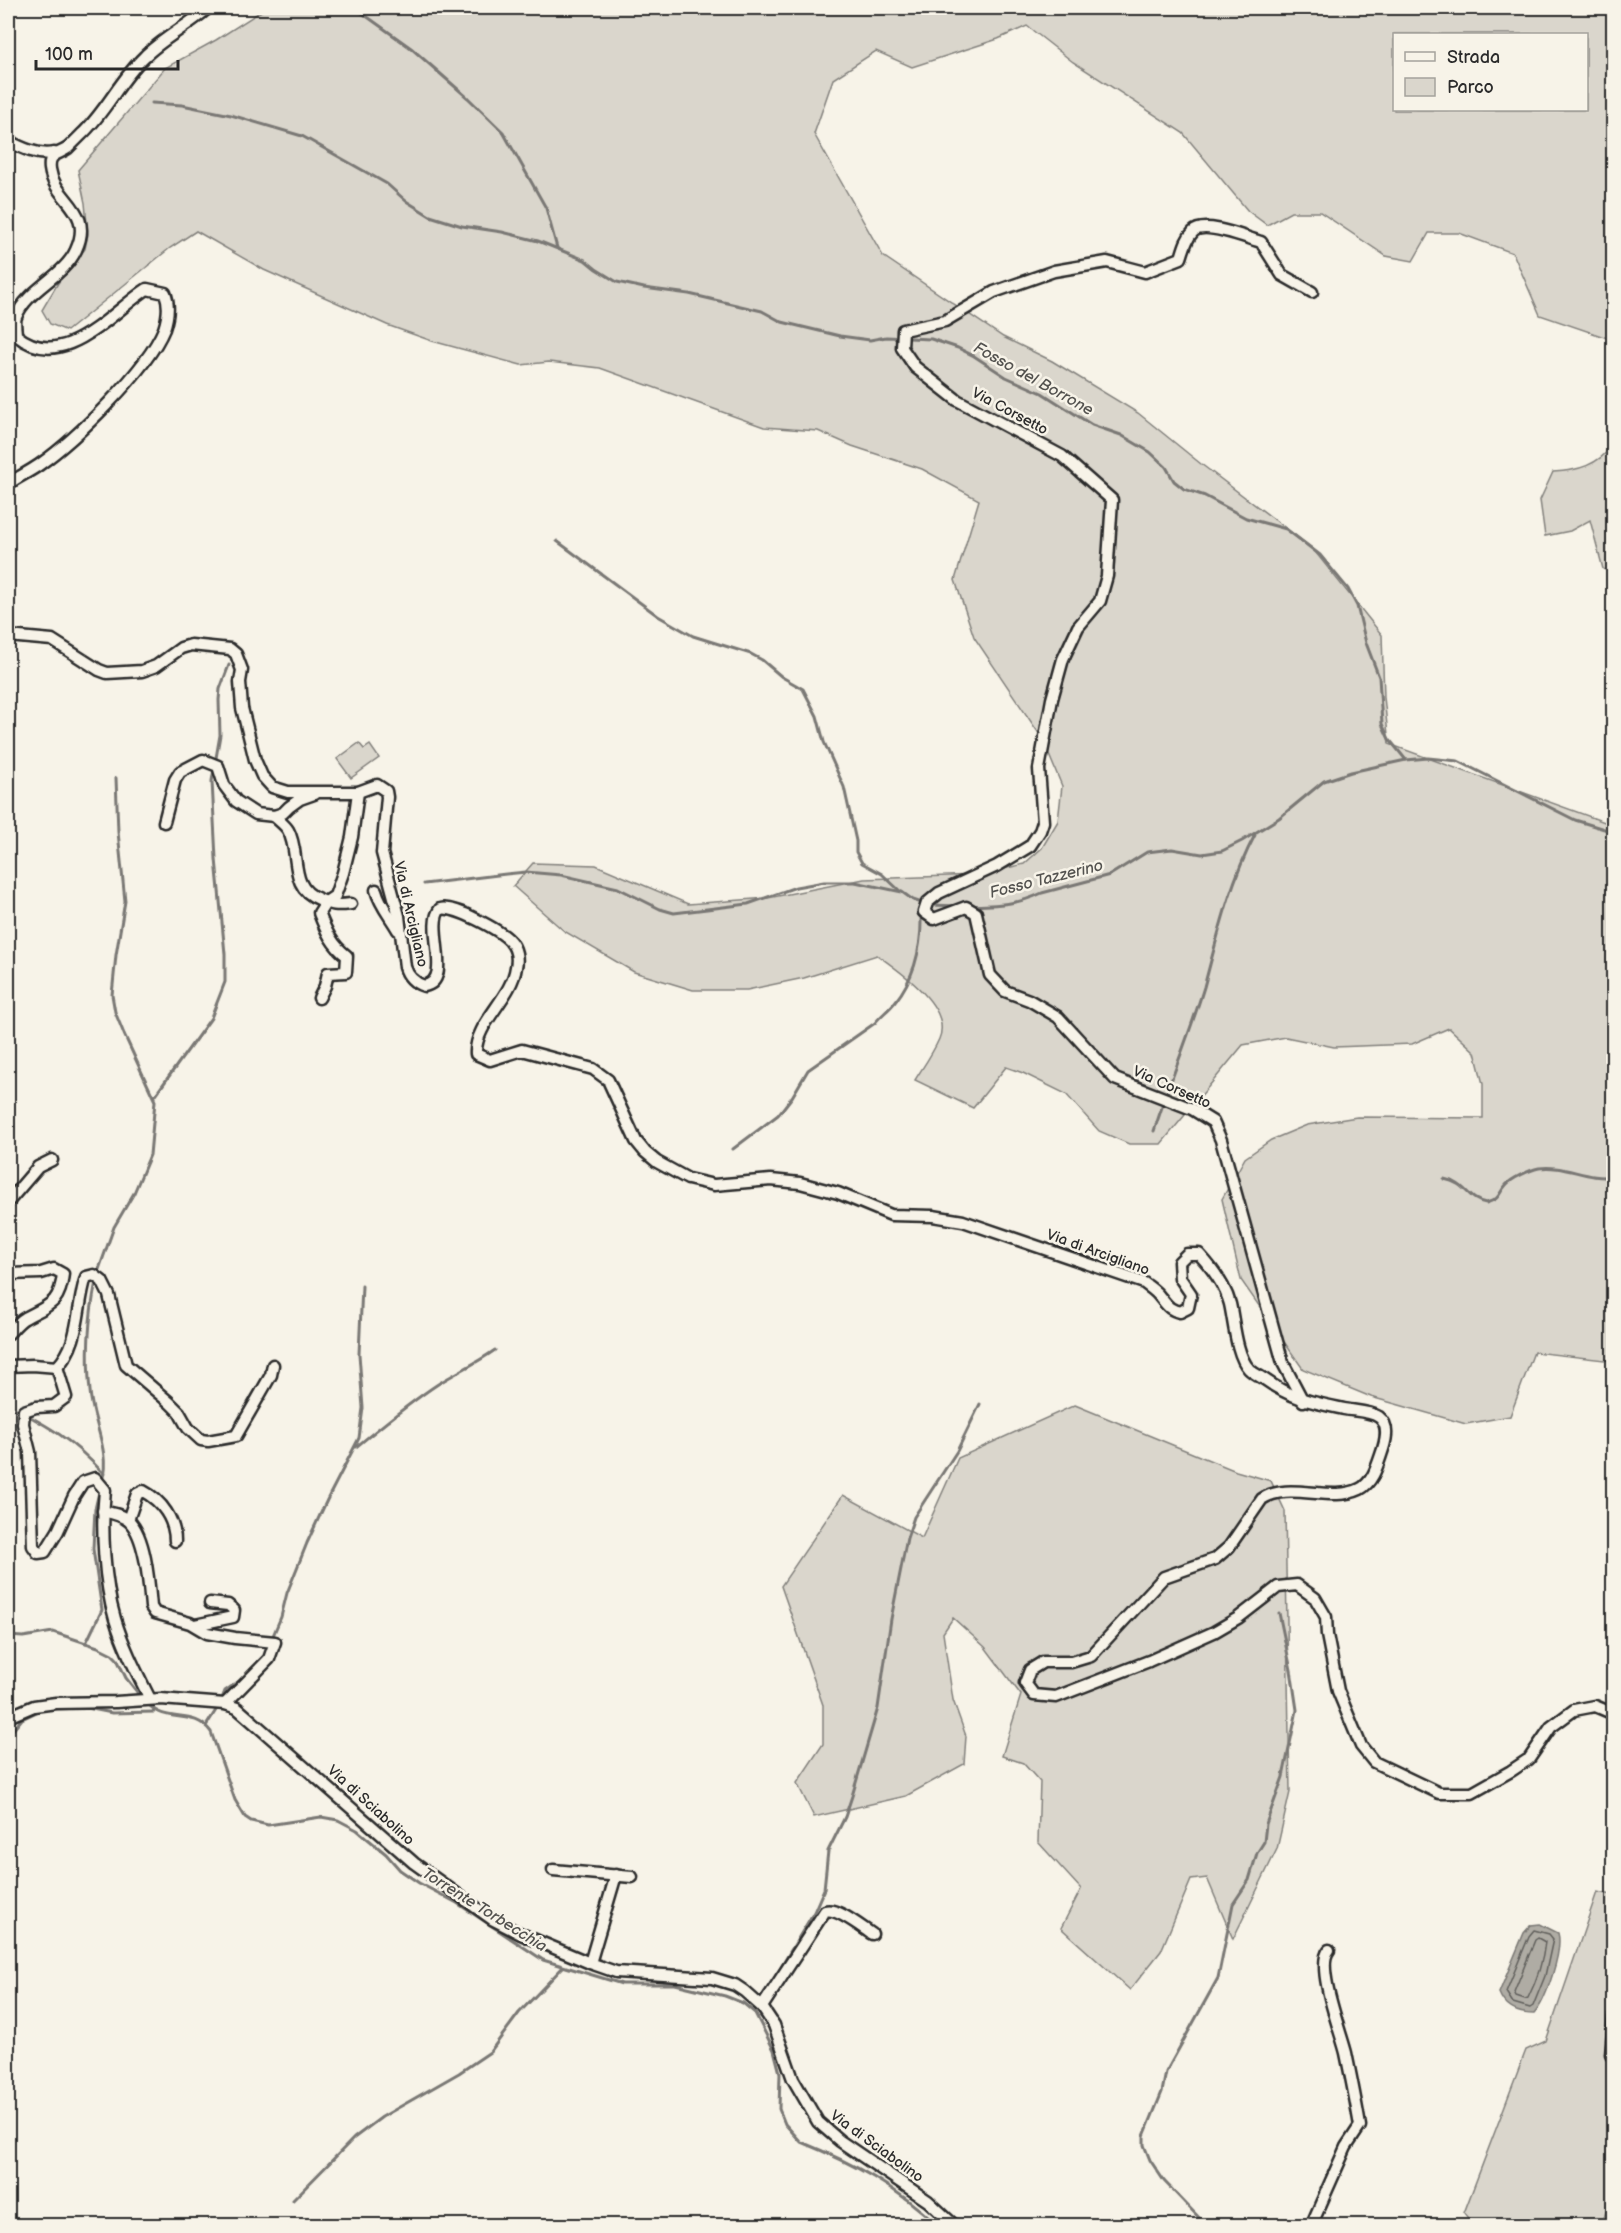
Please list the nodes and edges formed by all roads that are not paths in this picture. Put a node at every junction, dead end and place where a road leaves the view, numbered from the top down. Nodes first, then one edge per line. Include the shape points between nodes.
1 (208, 8) edge
2 (8, 141) edge
3 (54, 153) junction
4 (1312, 292) dead end
5 (8, 484) edge
6 (8, 636) edge
7 (323, 791) junction
8 (358, 792) junction
9 (274, 816) junction
10 (164, 822) dead end
11 (376, 890) dead end
12 (326, 902) junction
13 (351, 904) dead end
14 (402, 939) junction
15 (319, 998) dead end
16 (52, 1160) dead end
17 (8, 1202) edge
18 (8, 1275) edge
19 (8, 1334) edge
20 (273, 1365) dead end
21 (8, 1366) edge
22 (57, 1367) junction
23 (1303, 1401) junction
24 (103, 1511) junction
25 (128, 1520) junction
26 (175, 1541) dead end
27 (210, 1603) dead end
28 (195, 1625) junction
29 (150, 1699) junction
30 (225, 1704) junction
31 (1614, 1714) edge
32 (8, 1717) edge
33 (553, 1870) dead end
34 (616, 1875) junction
35 (632, 1877) dead end
36 (872, 1934) dead end
37 (1329, 1950) dead end
38 (590, 1964) junction
39 (762, 2007) junction
40 (1614, 2017) edge
41 (1614, 2058) edge
42 (955, 2226) edge
43 (1311, 2226) edge

1 - 3 street via 143,58 90,127 66,149
2 - 3 street via 46,155
3 - 5 street via 50,171 76,211 81,239 72,258 27,301 15,318 16,335 24,342 52,348 86,336 147,289 165,293 169,304 164,329 131,377 50,456
4 - 23 street, Via Corsetto via 1282,275 1261,243 1204,226 1194,230 1181,258 1145,272 1107,261 1053,271 994,292 945,321 903,330 902,339 902,348 915,366 957,400 1062,456 1112,500 1107,576 1100,601 1078,627 1063,659 1052,699 1039,769 1043,822 1040,831 1030,846 939,893 924,912 934,919 966,907 976,914 990,975 1005,991 1058,1017 1115,1078 1214,1122 1283,1363
6 - 7 street via 52,640 107,673 148,669 191,645 230,649 242,670 242,708 262,776 278,790
7 - 8 street
7 - 9 street via 300,799
8 - 12 street via 343,873 335,896
8 - 14 street, Via di Arcigliano via 378,785 386,791 382,854
9 - 10 street via 256,814 236,801 224,785 218,766 203,760 180,772
9 - 12 street via 287,829 295,870 304,889 311,897
11 - 14 street
12 - 13 street via 334,907
12 - 15 street via 320,913 326,932 347,956 347,966 346,972 328,973
14 - 23 street, Via di Arcigliano via 406,971 424,986 433,983 438,973 434,921 440,909 456,909 505,937 516,953 516,968 507,991 477,1040 476,1053 490,1060 522,1050 593,1069 608,1080 636,1142 680,1175 714,1185 771,1180 800,1183 838,1193 891,1215 963,1221 1144,1283 1173,1311 1188,1308 1191,1294 1180,1278 1179,1262 1186,1254 1199,1254 1214,1271 1230,1302 1235,1338 1247,1368
16 - 17 street via 38,1167
18 - 19 street via 54,1269 63,1274 61,1290 53,1302 19,1322
20 - 22 street via 236,1436 201,1440 169,1401 126,1365 109,1295 94,1275 86,1277 72,1340
21 - 22 street
22 - 24 street via 66,1397 54,1406 24,1411 22,1424 30,1452 33,1546 38,1553 45,1552 83,1482 95,1478 105,1490
23 - 31 street, Via di Arcigliano via 1369,1413 1385,1425 1377,1470 1362,1489 1344,1494 1269,1494 1229,1547 1215,1559 1164,1577 1091,1656 1071,1662 1043,1662 1030,1670 1026,1683 1034,1695 1056,1697 1149,1661 1230,1623 1278,1587 1297,1585 1315,1598 1326,1617 1338,1691 1361,1746 1374,1762 1438,1793 1472,1793 1512,1771 1529,1759 1551,1727 1574,1710 1594,1706
24 - 25 street
24 - 29 street via 115,1619
25 - 26 street via 137,1494 143,1491 171,1519
25 - 28 street via 146,1563 153,1610 158,1615
27 - 28 street via 228,1605 234,1610 233,1617
28 - 30 street via 213,1634 275,1642 269,1659
29 - 30 street, Via di Sciabolino
29 - 32 street, Via di Sciabolino via 42,1704
30 - 38 street, Via di Sciabolino via 244,1713 414,1863 468,1904 521,1934
33 - 34 street
34 - 35 street
34 - 38 street
36 - 39 street via 837,1911 825,1911
37 - 43 street via 1328,1989 1346,2051 1360,2126 1346,2147
38 - 39 street, Via di Sciabolino via 623,1974 723,1981 744,1991
39 - 42 street, Via di Sciabolino via 774,2025 793,2079 818,2122 928,2201
40 - 41 street

